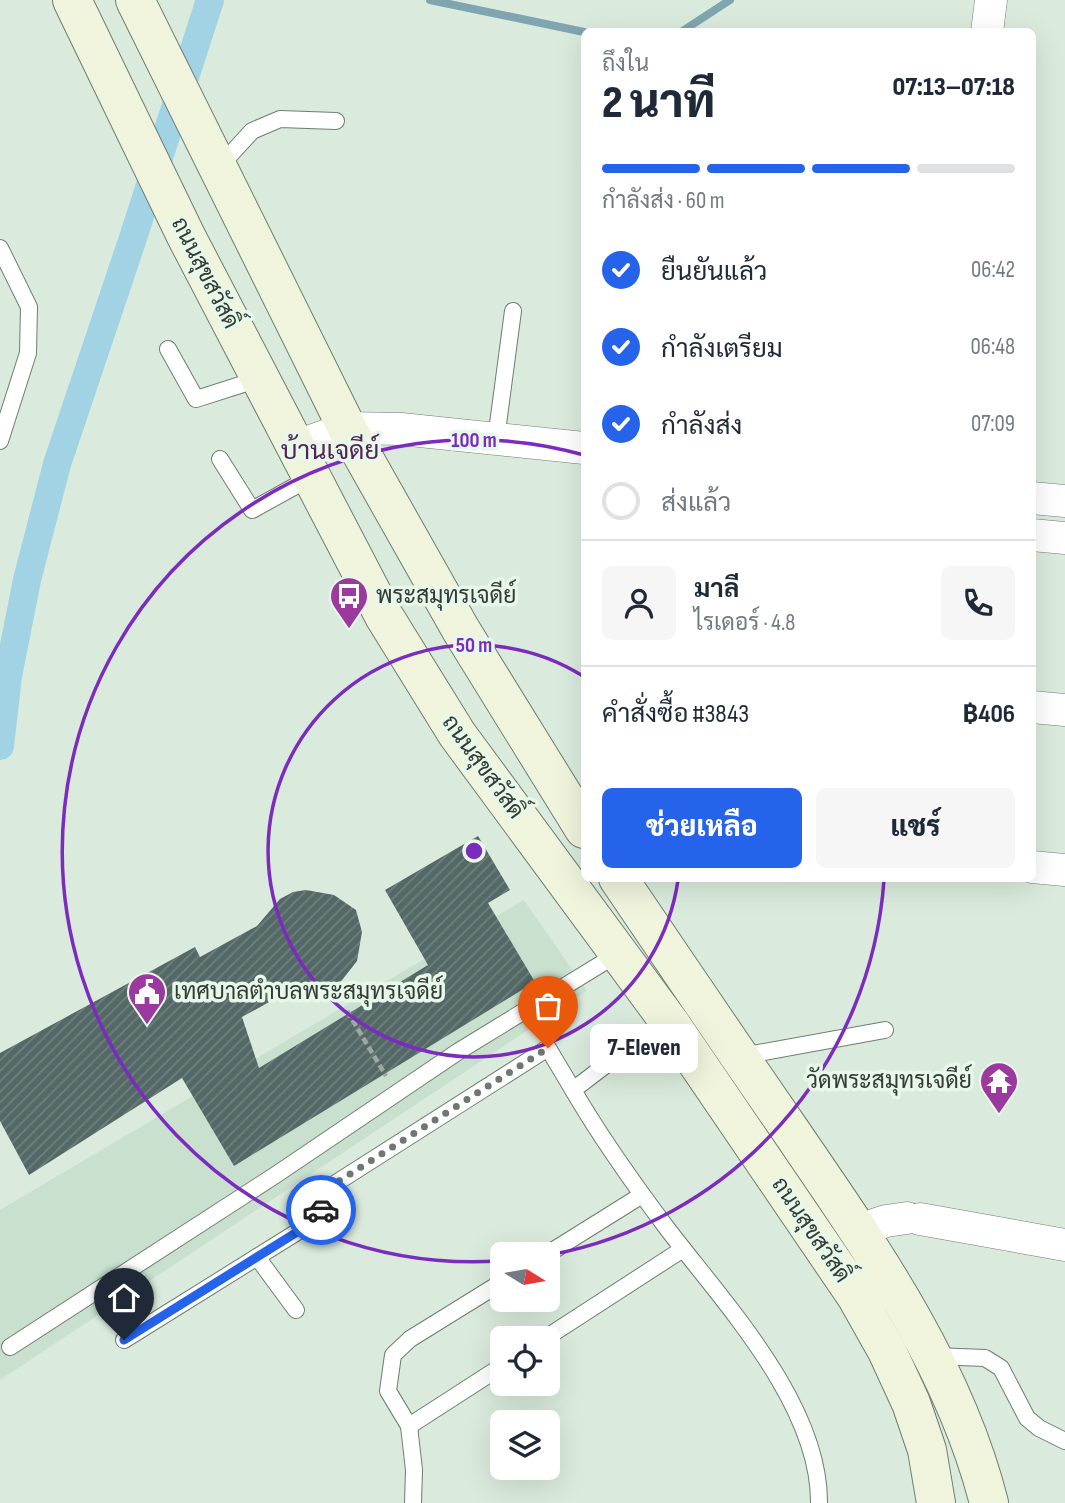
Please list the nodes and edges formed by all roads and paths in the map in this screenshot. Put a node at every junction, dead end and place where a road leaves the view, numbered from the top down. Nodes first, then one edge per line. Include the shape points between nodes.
1 (72, 0) edge
2 (991, 0) edge
3 (139, 8) edge
4 (987, 28) edge
5 (335, 121) dead end
6 (216, 164) junction
7 (0, 248) edge
8 (513, 312) dead end
9 (168, 349) dead end
10 (259, 379) junction
11 (347, 428) junction
12 (496, 439) junction
13 (0, 441) edge
14 (581, 448) edge
15 (220, 459) dead end
16 (302, 463) junction
17 (1036, 498) edge
18 (1065, 501) edge
19 (1036, 535) edge
20 (1065, 538) edge
21 (1036, 707) edge
22 (1065, 710) edge
23 (578, 806) edge
24 (1036, 867) edge
25 (1065, 870) edge
26 (621, 882) edge
27 (619, 953) junction
28 (347, 1011) dead end
29 (670, 1023) junction
30 (885, 1030) dead end
31 (739, 1056) junction
32 (573, 1090) junction
33 (396, 1094) junction
34 (642, 1195) junction
35 (859, 1230) junction
36 (1065, 1245) edge
37 (560, 1246) edge
38 (683, 1249) junction
39 (257, 1257) junction
40 (490, 1289) edge
41 (296, 1310) dead end
42 (560, 1329) edge
43 (124, 1340) dead end
44 (10, 1348) dead end
45 (931, 1356) junction
46 (490, 1374) edge
47 (409, 1426) junction
48 (1065, 1441) edge
49 (413, 1503) edge
50 (819, 1503) edge
51 (936, 1503) edge
52 (989, 1503) edge

1 - 10 main road, ถนนสุขสวัสดิ์
2 - 4 street
3 - 6 main road, ถนนสุขสวัสดิ์
5 - 6 lane via 280,119 252,131
6 - 11 main road, ถนนสุขสวัสดิ์
7 - 13 lane via 29,307 28,353
8 - 12 lane
9 - 10 lane via 196,399
10 - 16 main road, ถนนสุขสวัสดิ์
11 - 12 street
11 - 16 street
11 - 23 main road, ถนนสุขสวัสดิ์ via 461,630
12 - 14 street
15 - 16 lane via 252,509
16 - 27 main road, ถนนสุขสวัสดิ์ via 384,616 457,734
17 - 18 street
19 - 20 street
21 - 22 street
24 - 25 street
26 - 31 main road, ถนนสุขสวัสดิ์
27 - 29 main road, ถนนสุขสวัสดิ์
27 - 33 lane
28 - 33 path
29 - 32 lane
29 - 51 main road, ถนนสุขสวัสดิ์ via 856,1296 887,1351 927,1450
30 - 31 lane
31 - 35 main road, ถนนสุขสวัสดิ์
32 - 34 lane
32 - 39 lane via 548,1048 325,1190 323,1207 310,1224
33 - 44 lane
34 - 37 lane
34 - 38 lane
35 - 36 street via 886,1221 914,1219
35 - 45 main road, ถนนสุขสวัสดิ์
38 - 42 lane
38 - 50 lane via 763,1354 797,1411 811,1454
39 - 41 lane
39 - 43 lane
40 - 47 lane via 410,1339 393,1355 388,1391
45 - 48 lane via 985,1358 1001,1368 1027,1418
45 - 52 main road, ถนนสุขสวัสดิ์ via 967,1433
46 - 47 lane
47 - 49 lane

